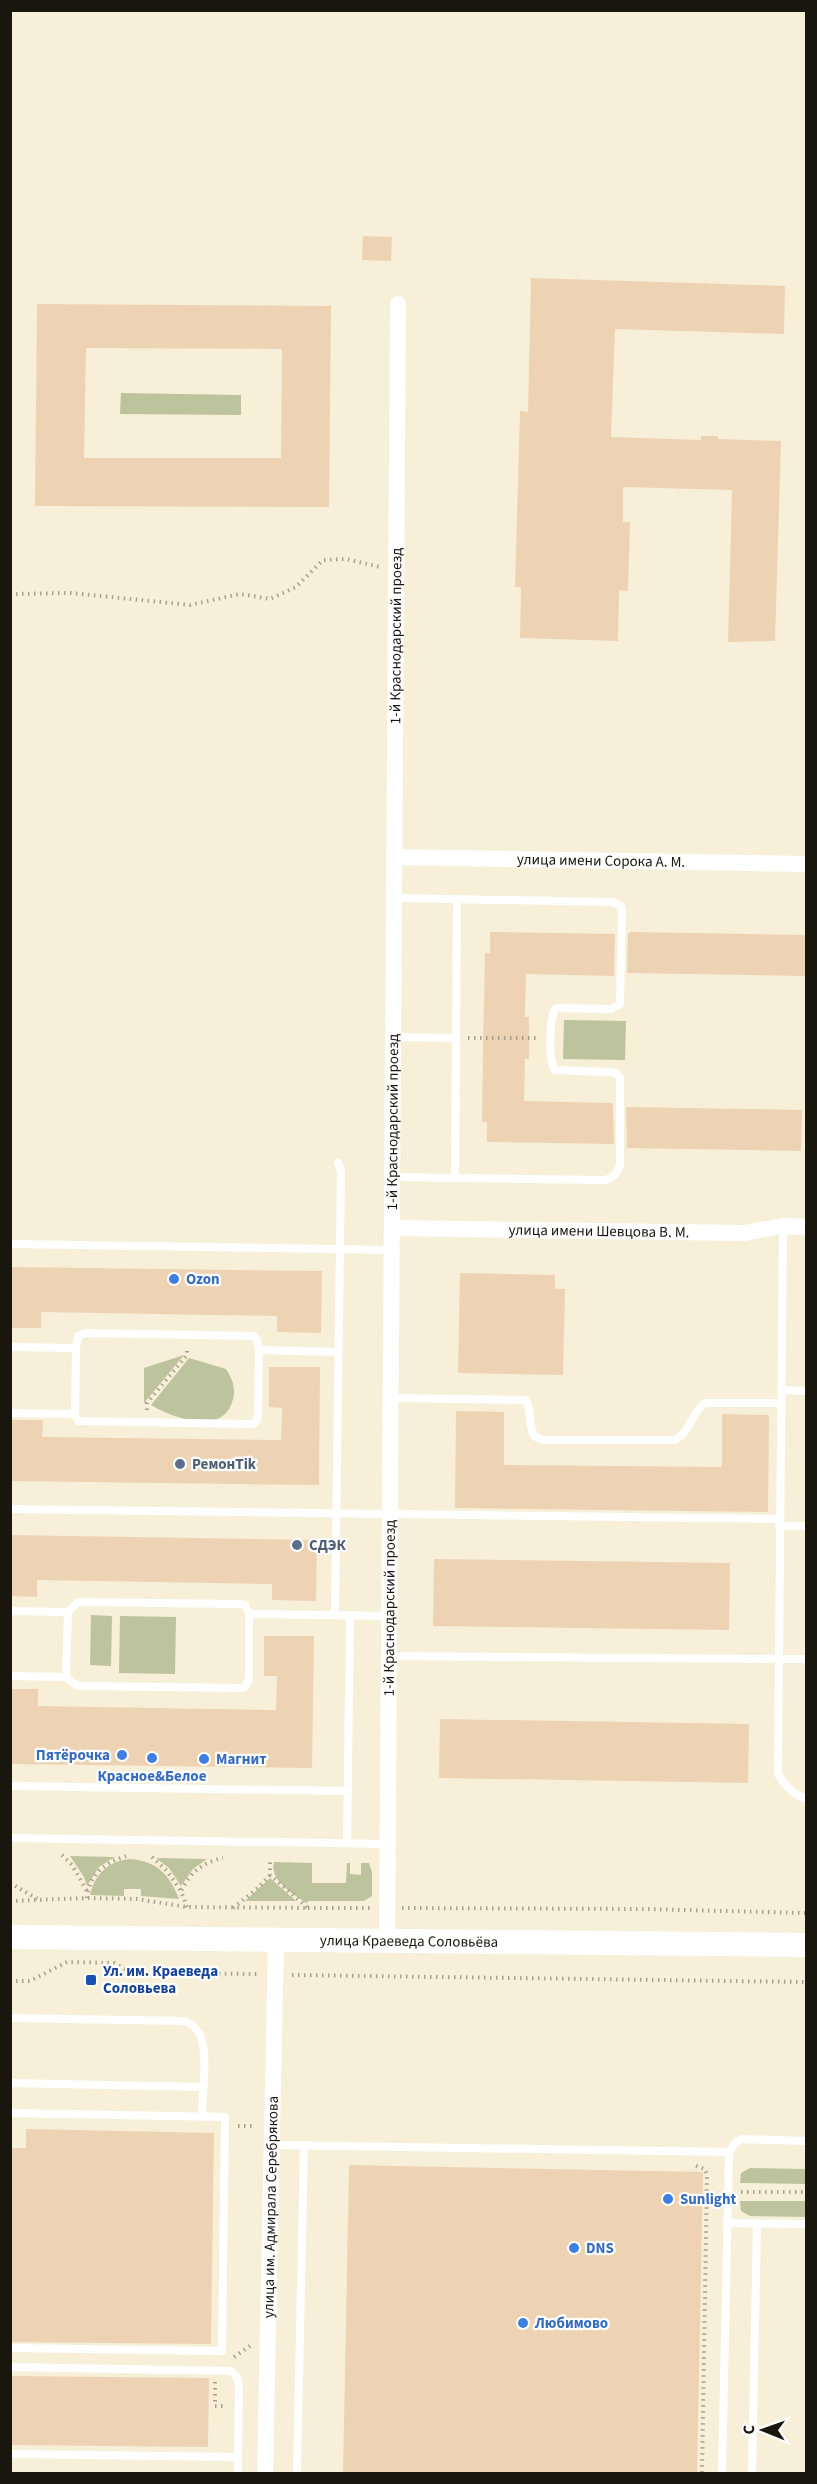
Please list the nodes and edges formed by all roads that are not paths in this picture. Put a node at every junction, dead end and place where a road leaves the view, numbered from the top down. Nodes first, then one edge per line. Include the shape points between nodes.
1 (398, 304) dead end
2 (394, 858) junction
3 (807, 864) edge
4 (394, 898) junction
5 (457, 899) junction
6 (393, 1037) junction
7 (456, 1038) junction
8 (338, 1163) dead end
9 (392, 1177) junction
10 (455, 1178) junction
11 (783, 1226) junction
12 (807, 1227) edge
13 (392, 1228) junction
14 (10, 1244) edge
15 (340, 1249) junction
16 (392, 1250) junction
17 (10, 1347) edge
18 (76, 1348) junction
19 (259, 1350) junction
20 (338, 1352) junction
21 (781, 1390) junction
22 (807, 1391) edge
23 (391, 1398) junction
24 (781, 1403) junction
25 (10, 1413) edge
26 (75, 1414) junction
27 (10, 1509) edge
28 (336, 1514) junction
29 (390, 1514) junction
30 (779, 1523) junction
31 (807, 1526) edge
32 (10, 1611) edge
33 (68, 1612) junction
34 (249, 1614) junction
35 (334, 1615) junction
36 (350, 1615) junction
37 (389, 1616) junction
38 (389, 1656) junction
39 (779, 1659) junction
40 (807, 1659) edge
41 (10, 1676) edge
42 (66, 1677) junction
43 (10, 1786) edge
44 (348, 1791) junction
45 (807, 1799) edge
46 (10, 1838) edge
47 (347, 1843) junction
48 (388, 1844) junction
49 (10, 1937) edge
50 (276, 1940) junction
51 (387, 1941) junction
52 (807, 1945) edge
53 (10, 2018) edge
54 (10, 2083) edge
55 (202, 2087) junction
56 (10, 2113) edge
57 (202, 2117) junction
58 (807, 2140) edge
59 (274, 2145) junction
60 (304, 2145) junction
61 (729, 2151) junction
62 (728, 2223) junction
63 (757, 2224) junction
64 (807, 2224) edge
65 (10, 2348) edge
66 (10, 2367) edge
67 (10, 2454) edge
68 (238, 2457) junction
69 (237, 2474) edge
70 (265, 2474) edge
71 (297, 2474) edge
72 (722, 2474) edge
73 (752, 2474) edge

1 - 2 street, 1-й Краснодарский проезд
2 - 3 street, улица имени Сорока А. М.
2 - 4 street, 1-й Краснодарский проезд
4 - 5 lane
4 - 6 street, 1-й Краснодарский проезд
5 - 7 lane
5 - 10 lane via 612,902 621,906 620,1004 610,1009 556,1008 551,1017 550,1061 555,1070 610,1072 620,1078 620,1166 611,1179 604,1180
6 - 7 lane
6 - 9 street, 1-й Краснодарский проезд
7 - 10 lane
8 - 15 lane
9 - 10 lane
9 - 13 street, 1-й Краснодарский проезд
11 - 12 street, улица имени Шевцова В. М.
11 - 13 street, улица имени Шевцова В. М. via 744,1233
11 - 21 lane
13 - 16 street, 1-й Краснодарский проезд
14 - 15 lane
15 - 16 lane
15 - 20 lane
16 - 23 street, 1-й Краснодарский проезд
17 - 18 lane
18 - 19 lane via 78,1336 86,1333 188,1334 254,1336
18 - 26 lane
19 - 20 lane
19 - 26 lane via 258,1414 253,1424 78,1421
20 - 28 lane
21 - 22 lane
21 - 24 lane
23 - 24 lane via 525,1400 534,1436 543,1440 675,1440 684,1435 697,1409 705,1403
23 - 29 street, 1-й Краснодарский проезд
24 - 30 lane
25 - 26 lane
27 - 28 lane
28 - 29 lane
28 - 35 lane
29 - 30 lane
29 - 37 street, 1-й Краснодарский проезд
30 - 31 lane
30 - 39 lane
32 - 33 lane
33 - 34 lane via 84,1601 240,1604 245,1605
33 - 42 lane
34 - 35 lane
34 - 42 lane via 249,1679 244,1688 81,1686
35 - 36 lane
36 - 37 lane
36 - 44 lane
37 - 38 street, 1-й Краснодарский проезд
38 - 39 lane
38 - 48 street, 1-й Краснодарский проезд
39 - 40 lane
39 - 45 lane via 778,1774 785,1786
41 - 42 lane
43 - 44 lane
44 - 47 lane
46 - 47 lane
47 - 48 lane
48 - 51 street, 1-й Краснодарский проезд
49 - 50 main road, улица Краеведа Соловьёва
50 - 51 main road, улица Краеведа Соловьёва
50 - 59 street, улица им. Адмирала Серебрякова
51 - 52 main road, улица Краеведа Соловьёва
53 - 55 lane via 185,2021 201,2035
54 - 55 lane
55 - 57 lane
56 - 57 lane
57 - 65 lane via 225,2117 222,2351
58 - 61 lane via 742,2139
59 - 60 lane
59 - 70 street, улица им. Адмирала Серебрякова
60 - 61 lane
60 - 71 lane
61 - 62 lane
62 - 63 lane
62 - 72 lane
63 - 64 lane
63 - 73 lane
66 - 68 lane via 231,2371 239,2385
67 - 68 lane
68 - 69 lane

